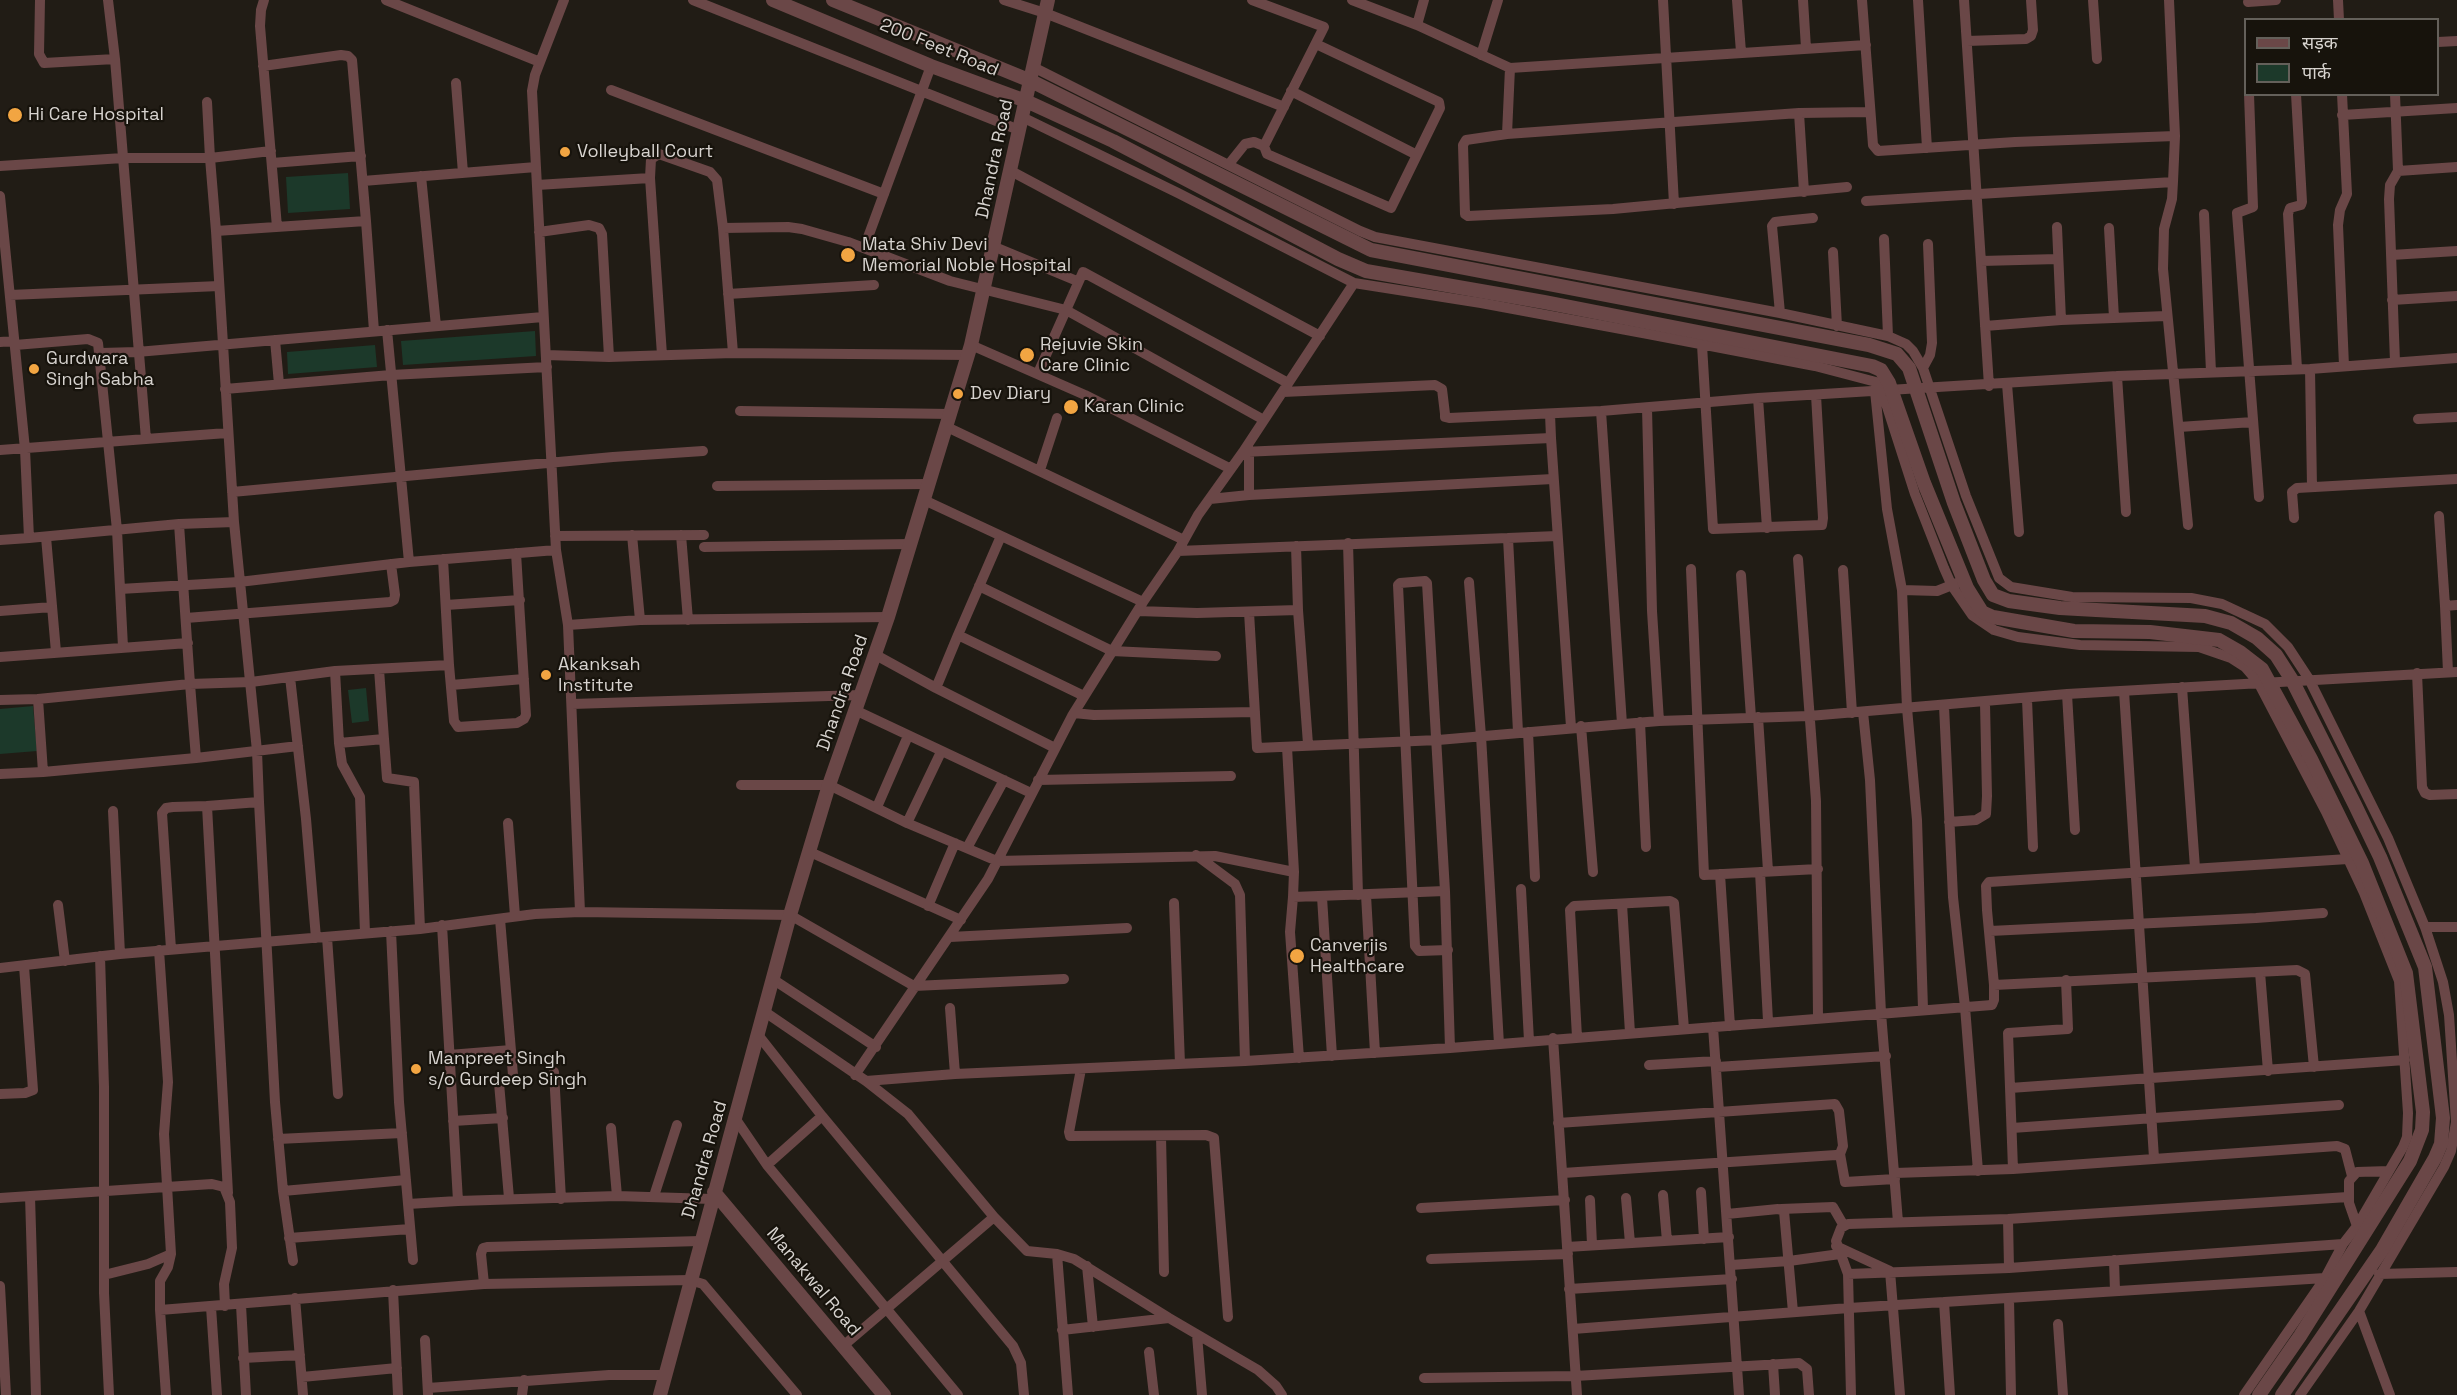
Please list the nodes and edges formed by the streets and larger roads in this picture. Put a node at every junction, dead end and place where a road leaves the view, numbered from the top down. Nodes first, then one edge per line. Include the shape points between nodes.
1 (40, 0) edge
2 (108, 0) edge
3 (264, 0) edge
4 (386, 0) edge
5 (564, 0) edge
6 (693, 0) edge
7 (773, 0) edge
8 (833, 0) edge
9 (1004, 0) edge
10 (1252, 0) edge
11 (1352, 0) edge
12 (1424, 0) edge
13 (1498, 0) edge
14 (1664, 0) edge
15 (1737, 0) edge
16 (1803, 0) edge
17 (1862, 0) edge
18 (1918, 0) edge
19 (1964, 0) edge
20 (2031, 0) edge
21 (2093, 0) edge
22 (2169, 0) edge
23 (2276, 0) edge
24 (2338, 0) edge
25 (2248, 2) dead end
26 (721, 5) edge
27 (1047, 7) edge
28 (2339, 18) edge
29 (1417, 25) junction
30 (1966, 41) junction
31 (2457, 41) edge
32 (2439, 42) edge
33 (1316, 44) junction
34 (1866, 45) junction
35 (1806, 48) junction
36 (1741, 52) junction
37 (1481, 55) junction
38 (1666, 58) junction
39 (115, 59) junction
40 (2097, 59) dead end
41 (540, 62) junction
42 (263, 66) junction
43 (931, 66) junction
44 (1510, 68) junction
45 (1032, 74) junction
46 (456, 83) dead end
47 (611, 90) dead end
48 (1291, 91) junction
49 (922, 93) junction
50 (2249, 96) edge
51 (2296, 96) edge
52 (2342, 96) edge
53 (2395, 96) edge
54 (1026, 101) junction
55 (207, 102) dead end
56 (1284, 107) junction
57 (2457, 108) edge
58 (2396, 111) junction
59 (1870, 112) junction
60 (1799, 113) junction
61 (2342, 115) junction
62 (1670, 122) junction
63 (1021, 124) junction
64 (1507, 135) junction
65 (2175, 135) junction
66 (1974, 145) junction
67 (1264, 146) junction
68 (1928, 148) junction
69 (271, 151) junction
70 (1417, 155) junction
71 (361, 156) junction
72 (210, 158) junction
73 (123, 159) junction
74 (272, 163) junction
75 (1229, 164) junction
76 (0, 166) edge
77 (536, 167) junction
78 (2457, 167) edge
79 (1011, 171) junction
80 (2398, 171) junction
81 (463, 173) junction
82 (421, 176) junction
83 (650, 178) junction
84 (363, 181) junction
85 (2173, 182) junction
86 (537, 185) junction
87 (1847, 187) dead end
88 (1804, 192) junction
89 (884, 194) junction
90 (1977, 195) junction
91 (0, 196) edge
92 (1866, 201) dead end
93 (1674, 204) junction
94 (2204, 214) dead end
95 (1813, 218) dead end
96 (366, 221) junction
97 (277, 227) junction
98 (2057, 227) dead end
99 (723, 228) junction
100 (2109, 228) dead end
101 (216, 231) junction
102 (539, 232) junction
103 (1884, 239) dead end
104 (1928, 244) dead end
105 (995, 247) junction
106 (864, 248) junction
107 (2457, 251) edge
108 (1833, 252) dead end
109 (2391, 255) junction
110 (2058, 259) junction
111 (1981, 261) junction
112 (1077, 281) junction
113 (1354, 283) junction
114 (874, 285) dead end
115 (219, 286) junction
116 (133, 290) junction
117 (985, 290) junction
118 (729, 294) junction
119 (10, 295) junction
120 (2457, 296) edge
121 (2392, 300) junction
122 (1066, 310) junction
123 (1780, 314) junction
124 (2166, 316) junction
125 (543, 317) junction
126 (2114, 318) junction
127 (2061, 320) junction
128 (436, 326) junction
129 (1837, 326) junction
130 (1985, 326) junction
131 (387, 330) junction
132 (374, 332) junction
133 (1320, 336) junction
134 (1888, 336) junction
135 (275, 340) junction
136 (0, 342) edge
137 (15, 343) junction
138 (222, 344) junction
139 (1702, 345) junction
140 (970, 350) junction
141 (137, 352) junction
142 (101, 353) junction
143 (733, 353) junction
144 (546, 355) junction
145 (662, 356) junction
146 (609, 357) junction
147 (2457, 358) edge
148 (2395, 362) junction
149 (2344, 366) junction
150 (547, 367) junction
151 (1923, 368) junction
152 (2297, 369) junction
153 (2310, 369) junction
154 (2249, 371) junction
155 (2211, 372) junction
156 (1038, 373) junction
157 (2173, 374) junction
158 (391, 375) junction
159 (2117, 376) junction
160 (279, 384) junction
161 (2007, 384) junction
162 (1989, 386) junction
163 (1286, 388) junction
164 (1923, 388) junction
165 (225, 389) junction
166 (1883, 391) junction
167 (1816, 395) junction
168 (1758, 398) junction
169 (1705, 402) junction
170 (1647, 408) junction
171 (740, 411) dead end
172 (1601, 411) junction
173 (1550, 414) junction
174 (2457, 417) edge
175 (1057, 418) dead end
176 (2418, 419) dead end
177 (1264, 420) junction
178 (949, 421) junction
179 (2253, 422) junction
180 (2179, 427) junction
181 (227, 433) junction
182 (1551, 438) junction
183 (146, 439) junction
184 (109, 442) junction
185 (25, 449) junction
186 (0, 450) edge
187 (703, 451) dead end
188 (1246, 452) junction
189 (551, 463) junction
190 (1231, 469) junction
191 (1040, 470) junction
192 (401, 478) junction
193 (2457, 479) edge
194 (1553, 480) junction
195 (929, 484) junction
196 (717, 486) dead end
197 (2312, 487) junction
198 (232, 492) junction
199 (1250, 495) junction
200 (2259, 497) dead end
201 (1210, 499) junction
202 (924, 500) junction
203 (2126, 512) dead end
204 (2439, 516) dead end
205 (2294, 518) dead end
206 (234, 522) junction
207 (179, 524) junction
208 (2188, 525) dead end
209 (1767, 528) junction
210 (117, 530) junction
211 (2019, 532) dead end
212 (632, 535) junction
213 (681, 535) junction
214 (704, 535) dead end
215 (555, 536) junction
216 (1001, 536) junction
217 (1557, 536) junction
218 (46, 537) junction
219 (29, 538) junction
220 (1508, 538) junction
221 (0, 540) edge
222 (1184, 540) junction
223 (1348, 543) junction
224 (910, 544) junction
225 (1296, 546) junction
226 (704, 547) dead end
227 (556, 550) junction
228 (1178, 551) junction
229 (516, 553) junction
230 (443, 559) junction
231 (1798, 559) dead end
232 (409, 562) junction
233 (391, 564) junction
234 (1691, 569) dead end
235 (1843, 570) dead end
236 (1741, 575) dead end
237 (239, 582) junction
238 (1469, 582) dead end
239 (1958, 582) junction
240 (184, 585) junction
241 (980, 586) junction
242 (120, 590) junction
243 (1902, 590) junction
244 (520, 600) junction
245 (446, 605) junction
246 (2457, 605) edge
247 (2445, 606) junction
248 (52, 607) junction
249 (1140, 607) junction
250 (1298, 610) junction
251 (0, 611) edge
252 (243, 612) junction
253 (1249, 612) junction
254 (888, 617) junction
255 (186, 618) junction
256 (640, 620) junction
257 (688, 620) junction
258 (568, 625) junction
259 (958, 635) junction
260 (188, 643) junction
261 (123, 647) junction
262 (1112, 651) junction
263 (56, 652) junction
264 (874, 654) junction
265 (1216, 656) dead end
266 (0, 657) edge
267 (450, 665) junction
268 (378, 669) junction
269 (335, 671) junction
270 (2453, 672) edge
271 (2417, 673) junction
272 (290, 677) junction
273 (524, 679) junction
274 (2308, 679) junction
275 (2292, 680) junction
276 (251, 682) junction
277 (2264, 682) junction
278 (190, 684) junction
279 (451, 685) junction
280 (2182, 687) junction
281 (936, 688) junction
282 (2124, 691) junction
283 (2067, 694) junction
284 (861, 695) junction
285 (1084, 696) junction
286 (38, 699) junction
287 (2027, 699) junction
288 (0, 700) edge
289 (1985, 703) junction
290 (572, 704) junction
291 (1944, 706) junction
292 (1907, 708) junction
293 (856, 711) junction
294 (1255, 712) junction
295 (1858, 712) junction
296 (1074, 713) junction
297 (1809, 716) junction
298 (1754, 717) junction
299 (1698, 720) junction
300 (1659, 721) junction
301 (1640, 722) junction
302 (1622, 724) junction
303 (1576, 727) junction
304 (1523, 732) junction
305 (908, 736) junction
306 (1481, 736) junction
307 (384, 739) junction
308 (1438, 740) junction
309 (1404, 742) junction
310 (339, 743) junction
311 (1352, 743) junction
312 (1308, 744) junction
313 (298, 746) junction
314 (1287, 747) junction
315 (1055, 748) junction
316 (257, 751) junction
317 (941, 752) junction
318 (196, 758) junction
319 (43, 771) junction
320 (0, 774) edge
321 (1231, 776) dead end
322 (1004, 780) junction
323 (1038, 780) junction
324 (741, 785) dead end
325 (829, 785) junction
326 (1031, 793) junction
327 (2457, 794) edge
328 (259, 802) junction
329 (207, 806) junction
330 (877, 807) junction
331 (113, 811) dead end
332 (1949, 822) junction
333 (508, 823) dead end
334 (907, 823) junction
335 (2075, 830) dead end
336 (955, 843) junction
337 (1646, 847) dead end
338 (2033, 847) dead end
339 (967, 848) junction
340 (810, 852) junction
341 (1196, 855) junction
342 (2348, 859) junction
343 (997, 861) junction
344 (2195, 868) junction
345 (1818, 869) junction
346 (1294, 872) junction
347 (1593, 872) dead end
348 (1764, 872) junction
349 (2137, 872) junction
350 (1720, 874) junction
351 (1535, 877) dead end
352 (1521, 889) dead end
353 (1445, 891) junction
354 (1412, 893) junction
355 (1362, 895) junction
356 (1293, 897) junction
357 (1322, 897) junction
358 (1174, 903) dead end
359 (58, 904) dead end
360 (1622, 904) junction
361 (928, 906) junction
362 (580, 912) junction
363 (2322, 913) dead end
364 (790, 915) junction
365 (515, 916) junction
366 (500, 919) junction
367 (961, 920) junction
368 (2140, 923) junction
369 (442, 925) junction
370 (2425, 927) junction
371 (2457, 927) edge
372 (1126, 928) dead end
373 (420, 929) junction
374 (1990, 931) junction
375 (391, 932) junction
376 (365, 933) junction
377 (321, 937) junction
378 (950, 937) junction
379 (267, 941) junction
380 (215, 946) junction
381 (171, 949) junction
382 (159, 950) junction
383 (1448, 950) junction
384 (120, 954) junction
385 (100, 956) junction
386 (65, 961) junction
387 (24, 966) junction
388 (0, 968) edge
389 (2260, 972) junction
390 (2144, 977) junction
391 (1064, 979) dead end
392 (774, 980) junction
393 (2066, 980) junction
394 (1994, 985) junction
395 (914, 986) junction
396 (1965, 1007) junction
397 (950, 1008) dead end
398 (1923, 1009) junction
399 (765, 1012) junction
400 (1881, 1013) junction
401 (1818, 1018) junction
402 (1768, 1022) junction
403 (1730, 1026) junction
404 (1713, 1027) junction
405 (1684, 1029) junction
406 (1630, 1033) junction
407 (759, 1036) junction
408 (1577, 1037) junction
409 (1553, 1038) junction
410 (1529, 1041) junction
411 (1499, 1044) junction
412 (876, 1047) junction
413 (1450, 1048) junction
414 (511, 1050) junction
415 (1375, 1053) junction
416 (449, 1055) junction
417 (1332, 1056) junction
418 (1886, 1056) junction
419 (2455, 1056) edge
420 (1299, 1058) junction
421 (2405, 1060) junction
422 (1245, 1061) junction
423 (1180, 1064) junction
424 (1716, 1064) junction
425 (1649, 1065) dead end
426 (2314, 1068) junction
427 (1081, 1070) junction
428 (2268, 1071) junction
429 (554, 1072) dead end
430 (955, 1074) junction
431 (513, 1075) dead end
432 (855, 1075) junction
433 (2148, 1077) junction
434 (866, 1081) junction
435 (499, 1083) dead end
436 (2010, 1088) junction
437 (0, 1094) edge
438 (338, 1094) dead end
439 (2339, 1105) dead end
440 (1720, 1112) junction
441 (822, 1116) junction
442 (2150, 1117) junction
443 (503, 1118) junction
444 (735, 1118) junction
445 (453, 1121) junction
446 (1558, 1123) junction
447 (677, 1125) dead end
448 (611, 1128) dead end
449 (2012, 1128) junction
450 (402, 1133) junction
451 (1161, 1136) junction
452 (278, 1139) junction
453 (1840, 1154) junction
454 (2154, 1158) junction
455 (767, 1164) junction
456 (1724, 1164) junction
457 (2457, 1166) edge
458 (2444, 1167) junction
459 (2013, 1169) junction
460 (2389, 1170) junction
461 (1978, 1171) junction
462 (1563, 1173) junction
463 (1895, 1176) junction
464 (2352, 1176) junction
465 (406, 1180) junction
466 (166, 1187) junction
467 (105, 1191) junction
468 (283, 1191) junction
469 (1701, 1192) dead end
470 (228, 1193) junction
471 (713, 1195) junction
472 (1664, 1195) dead end
473 (30, 1196) junction
474 (617, 1196) junction
475 (654, 1196) junction
476 (2348, 1197) junction
477 (0, 1198) edge
478 (509, 1198) junction
479 (1626, 1198) dead end
480 (561, 1199) junction
481 (1564, 1200) junction
482 (1590, 1200) dead end
483 (458, 1201) junction
484 (408, 1204) junction
485 (1421, 1208) dead end
486 (1781, 1209) junction
487 (1727, 1214) junction
488 (994, 1217) junction
489 (2008, 1219) junction
490 (1898, 1222) junction
491 (1845, 1226) junction
492 (2357, 1226) junction
493 (410, 1228) junction
494 (1729, 1237) junction
495 (289, 1238) junction
496 (1704, 1239) junction
497 (700, 1241) junction
498 (1667, 1241) junction
499 (1629, 1243) junction
500 (2343, 1244) junction
501 (1592, 1245) junction
502 (1568, 1250) junction
503 (1838, 1250) junction
504 (171, 1254) junction
505 (1057, 1254) junction
506 (1431, 1259) dead end
507 (413, 1260) dead end
508 (2114, 1260) junction
509 (293, 1261) dead end
510 (943, 1261) junction
511 (1789, 1261) junction
512 (154, 1262) junction
513 (1731, 1265) junction
514 (1087, 1266) junction
515 (2009, 1268) junction
516 (1890, 1271) junction
517 (1164, 1272) dead end
518 (2457, 1272) edge
519 (164, 1274) junction
520 (1848, 1274) junction
521 (2379, 1274) junction
522 (104, 1275) junction
523 (2325, 1278) junction
524 (1732, 1279) junction
525 (690, 1280) junction
526 (483, 1284) junction
527 (0, 1286) edge
528 (1569, 1289) junction
529 (393, 1290) junction
530 (2115, 1291) junction
531 (295, 1298) junction
532 (2009, 1299) junction
533 (1944, 1302) junction
534 (241, 1305) junction
535 (1893, 1305) junction
536 (225, 1306) junction
537 (211, 1307) junction
538 (1849, 1308) junction
539 (886, 1309) junction
540 (160, 1310) junction
541 (2359, 1311) junction
542 (1793, 1312) junction
543 (1228, 1317) dead end
544 (1734, 1317) junction
545 (1169, 1318) junction
546 (2058, 1324) dead end
547 (1093, 1327) junction
548 (1573, 1329) junction
549 (1062, 1330) junction
550 (1197, 1335) junction
551 (425, 1340) dead end
552 (843, 1346) junction
553 (1149, 1352) dead end
554 (300, 1355) junction
555 (243, 1358) junction
556 (1773, 1364) junction
557 (1738, 1366) junction
558 (397, 1368) junction
559 (665, 1375) junction
560 (1575, 1376) junction
561 (302, 1377) junction
562 (1424, 1378) dead end
563 (524, 1380) junction
564 (428, 1392) edge
565 (6, 1395) edge
566 (36, 1395) edge
567 (109, 1395) edge
568 (166, 1395) edge
569 (217, 1395) edge
570 (246, 1395) edge
571 (303, 1395) edge
572 (398, 1395) edge
573 (522, 1395) edge
574 (660, 1395) edge
575 (797, 1395) edge
576 (884, 1395) edge
577 (958, 1395) edge
578 (1024, 1395) edge
579 (1068, 1395) edge
580 (1154, 1395) edge
581 (1202, 1395) edge
582 (1282, 1395) edge
583 (1577, 1395) edge
584 (1739, 1395) edge
585 (1774, 1395) edge
586 (1809, 1395) edge
587 (1851, 1395) edge
588 (1900, 1395) edge
589 (1950, 1395) edge
590 (2011, 1395) edge
591 (2063, 1395) edge
592 (2244, 1395) edge
593 (2259, 1395) edge
594 (2282, 1395) edge
595 (2300, 1395) edge
596 (2390, 1395) edge

1 - 39 street via 39,54 44,63
2 - 39 street
3 - 42 street via 260,18
4 - 41 street
5 - 41 street
6 - 26 street
7 - 43 street, 200 Feet Road
8 - 45 street
9 - 27 street
10 - 33 street via 1323,25
11 - 29 street
12 - 29 street
13 - 37 street
14 - 38 street
15 - 36 street
16 - 35 street
17 - 34 street
18 - 68 street
19 - 30 street
20 - 30 street via 2031,36
21 - 40 street
22 - 65 street
23 - 25 street
24 - 28 street
26 - 49 street
27 - 45 street, Dhandra Road
27 - 56 street
29 - 37 street
30 - 66 street
31 - 32 street
33 - 48 street
33 - 70 street via 1439,102 1440,108
34 - 35 street
34 - 59 street
35 - 36 street
36 - 38 street
37 - 44 street
38 - 44 street
38 - 62 street
39 - 73 street
41 - 77 street via 532,91
42 - 69 street
42 - 71 street via 348,56 354,66
43 - 49 street
43 - 54 street, 200 Feet Road
44 - 64 street
45 - 54 street, Dhandra Road
45 - 75 street
45 - 164 street via 1371,250 1869,345 1901,358
46 - 81 street
47 - 89 street
48 - 56 street
48 - 70 street
49 - 63 street
49 - 89 street
50 - 154 street via 2253,207 2237,213
51 - 152 street via 2302,202 2301,206 2290,208 2288,214
52 - 61 street
53 - 58 street
54 - 63 street, Dhandra Road
54 - 166 street, 200 Feet Road via 1113,141 1366,271 1863,364 1881,370
55 - 72 street
56 - 67 street
57 - 58 street
58 - 61 street
58 - 80 street
59 - 60 street
59 - 68 street via 1875,149 1881,152
60 - 62 street
60 - 88 street
61 - 149 street via 2347,194 2338,225
62 - 64 street
62 - 93 street
63 - 79 street, Dhandra Road
63 - 113 street via 1178,193
64 - 93 street via 1464,142 1466,216
65 - 66 street
65 - 85 street
66 - 68 street
66 - 90 street
67 - 70 street via 1267,154 1391,208
67 - 75 street via 1245,144
69 - 72 street
69 - 74 street
71 - 74 street
71 - 84 street
72 - 73 street
72 - 101 street
73 - 76 street
73 - 116 street
74 - 97 street
75 - 123 street via 1360,231 1391,241
77 - 81 street
77 - 86 street
78 - 80 street
79 - 105 street, Dhandra Road
79 - 133 street
80 - 109 street via 2390,185
81 - 82 street
82 - 84 street
82 - 128 street
83 - 86 street
83 - 99 street via 651,159 659,154 710,172 717,180
83 - 145 street
84 - 96 street
85 - 90 street
85 - 124 street via 2162,244
86 - 102 street
87 - 88 street
88 - 93 street
89 - 106 street
90 - 92 street
90 - 111 street
91 - 119 street
94 - 155 street
95 - 123 street via 1775,222 1772,226
96 - 97 street
96 - 132 street
97 - 101 street
98 - 110 street
99 - 106 street via 788,227
99 - 118 street
100 - 126 street
101 - 115 street
102 - 125 street
102 - 146 street via 589,225 599,228
103 - 134 street
104 - 151 street via 1932,343
105 - 112 street
105 - 117 street, Dhandra Road
106 - 117 street
107 - 109 street
108 - 129 street
109 - 121 street
110 - 111 street
110 - 127 street
111 - 130 street
112 - 122 street
112 - 163 street via 1086,272
113 - 133 street
113 - 139 street
114 - 118 street
115 - 116 street
115 - 138 street
116 - 119 street
116 - 141 street
117 - 122 street
117 - 140 street, Dhandra Road
118 - 143 street
119 - 137 street
120 - 121 street
121 - 148 street
122 - 156 street
122 - 177 street
123 - 129 street
124 - 126 street
124 - 157 street
125 - 128 street
125 - 144 street
126 - 127 street
127 - 130 street
128 - 131 street
129 - 134 street
130 - 162 street
131 - 132 street
131 - 158 street
132 - 135 street
133 - 163 street
134 - 151 street via 1906,344
135 - 138 street
135 - 160 street
136 - 137 street
137 - 142 street via 88,339 98,343
137 - 185 street
138 - 141 street
138 - 165 street
139 - 166 street via 1866,378
139 - 169 street
140 - 143 street
140 - 156 street
140 - 178 street, Dhandra Road
141 - 142 street
141 - 183 street
142 - 184 street
143 - 145 street
144 - 146 street
144 - 150 street
145 - 146 street
147 - 148 street
148 - 149 street
149 - 153 street
150 - 158 street
150 - 189 street
151 - 164 street
152 - 153 street
152 - 154 street
153 - 197 street
154 - 155 street
154 - 179 street
155 - 157 street
156 - 190 street
157 - 159 street
157 - 180 street
158 - 160 street
158 - 192 street
159 - 161 street
159 - 203 street
160 - 165 street
161 - 162 street
161 - 211 street
162 - 164 street
163 - 173 street via 1435,385 1442,390 1446,417
163 - 177 street
164 - 166 street
164 - 274 street via 1999,578 2011,587 2072,597 2181,598 2223,604 2265,624 2288,647
164 - 275 street via 1954,503 1993,595 2060,608 2205,616 2231,623 2258,638 2276,655
165 - 181 street
166 - 167 street
166 - 239 street via 1924,483
166 - 243 street via 1887,509
167 - 168 street
167 - 209 street via 1823,522 1820,526
168 - 169 street
168 - 209 street
169 - 170 street
169 - 209 street via 1713,529
170 - 172 street
170 - 300 street
171 - 178 street
172 - 173 street
172 - 302 street
173 - 182 street
174 - 176 street
175 - 191 street
177 - 188 street
178 - 191 street
178 - 195 street, Dhandra Road
179 - 180 street
179 - 200 street
180 - 208 street
181 - 183 street
181 - 198 street
182 - 188 street
182 - 194 street
183 - 184 street
184 - 185 street
184 - 210 street
185 - 186 street
185 - 219 street
187 - 189 street
188 - 190 street
188 - 199 street
189 - 192 street
189 - 215 street
190 - 201 street
191 - 222 street
192 - 198 street
192 - 232 street
193 - 197 street
194 - 199 street
194 - 217 street
195 - 196 street
195 - 202 street, Dhandra Road
197 - 205 street via 2294,489
198 - 206 street
199 - 201 street
201 - 222 street
202 - 216 street
202 - 224 street, Dhandra Road
204 - 247 street
206 - 207 street
206 - 237 street
207 - 210 street
207 - 240 street
210 - 218 street
210 - 242 street
212 - 213 street
212 - 215 street
212 - 256 street
213 - 214 street
213 - 257 street
215 - 227 street
216 - 241 street
216 - 249 street
217 - 220 street
217 - 303 street
218 - 219 street
218 - 248 street
219 - 221 street
220 - 223 street
220 - 304 street
222 - 228 street
223 - 225 street
223 - 311 street
224 - 226 street
224 - 254 street, Dhandra Road
225 - 228 street
225 - 250 street
227 - 229 street
227 - 258 street
228 - 249 street
229 - 230 street
229 - 244 street
230 - 232 street
230 - 245 street
231 - 297 street
232 - 233 street
233 - 237 street
233 - 252 street via 395,595 390,602
234 - 299 street
235 - 295 street
236 - 298 street
237 - 240 street
237 - 252 street
238 - 306 street
239 - 243 street via 1937,591
239 - 277 street via 1982,612 1993,617 2074,631 2150,632 2219,640 2262,669
240 - 242 street
240 - 255 street
241 - 259 street
241 - 262 street
242 - 261 street
243 - 292 street
244 - 245 street
244 - 273 street
245 - 267 street
246 - 247 street
247 - 270 street
248 - 251 street
248 - 263 street
249 - 253 street
249 - 262 street
250 - 253 street
250 - 312 street
252 - 255 street
252 - 276 street
253 - 294 street
254 - 257 street
254 - 264 street, Dhandra Road
255 - 260 street
256 - 257 street
256 - 258 street
258 - 290 street
259 - 281 street
259 - 285 street
260 - 261 street
260 - 278 street
261 - 263 street
262 - 265 street
262 - 285 street
263 - 266 street
264 - 281 street
264 - 284 street, Dhandra Road
267 - 268 street
267 - 279 street
268 - 269 street
268 - 307 street
269 - 272 street
269 - 310 street
270 - 271 street
271 - 274 street
271 - 327 street via 2422,787 2430,795
272 - 276 street
272 - 313 street
273 - 279 street
273 - 279 street via 524,719 462,728 455,724
274 - 275 street
274 - 370 street via 2388,838
275 - 277 street
275 - 594 street via 2380,857 2425,967 2444,1131 2435,1158 2382,1250
276 - 278 street
276 - 316 street
277 - 280 street
277 - 342 street
277 - 593 street via 2311,759 2362,863 2406,973 2423,1112 2422,1130 2410,1161
278 - 286 street
278 - 318 street
280 - 282 street
280 - 344 street
281 - 315 street
282 - 283 street
282 - 349 street
283 - 287 street
283 - 335 street
284 - 290 street
284 - 293 street, Dhandra Road
285 - 296 street
286 - 288 street
286 - 319 street
287 - 289 street
287 - 338 street
289 - 291 street
289 - 332 street via 1986,814 1976,820
290 - 362 street
291 - 292 street
291 - 332 street
292 - 295 street
292 - 398 street via 1917,820
293 - 305 street
293 - 325 street, Dhandra Road
294 - 296 street
294 - 314 street via 1257,748
295 - 297 street
295 - 400 street via 1870,780
296 - 315 street
297 - 298 street
297 - 345 street
298 - 299 street
298 - 348 street
299 - 300 street
299 - 350 street via 1704,873
300 - 301 street
301 - 302 street
301 - 337 street
302 - 303 street
303 - 304 street
303 - 347 street
304 - 306 street
304 - 351 street
305 - 317 street
305 - 330 street
306 - 308 street
306 - 411 street
307 - 310 street
307 - 373 street via 387,778 414,782
308 - 309 street
308 - 309 street via 1425,580 1398,585
308 - 353 street
309 - 311 street
309 - 354 street
310 - 376 street via 342,764 360,797
311 - 312 street
311 - 355 street
312 - 314 street
313 - 316 street
313 - 377 street
314 - 346 street
315 - 323 street
316 - 318 street
316 - 328 street
317 - 322 street
317 - 334 street
318 - 319 street
319 - 320 street
321 - 323 street
322 - 326 street
322 - 339 street
323 - 326 street
324 - 325 street
325 - 330 street
325 - 340 street, Dhandra Road
326 - 343 street
328 - 329 street
328 - 379 street
329 - 380 street
329 - 381 street via 166,808 162,813
330 - 334 street
331 - 384 street
332 - 396 street
333 - 365 street
334 - 336 street
336 - 339 street
336 - 361 street
339 - 343 street
340 - 361 street
340 - 364 street, Dhandra Road
341 - 343 street
341 - 346 street
341 - 422 street via 1235,884 1240,895
342 - 344 street
342 - 421 street via 2399,981
343 - 367 street
344 - 349 street
345 - 348 street
345 - 401 street
346 - 356 street
348 - 350 street
348 - 402 street
349 - 368 street
349 - 374 street via 1987,883
350 - 403 street
352 - 410 street
353 - 354 street
353 - 383 street
354 - 355 street
354 - 383 street via 1416,950
355 - 357 street
355 - 415 street
356 - 357 street
356 - 420 street via 1290,932
357 - 417 street
358 - 423 street
359 - 386 street
360 - 405 street via 1674,903
360 - 406 street
360 - 408 street via 1571,907
361 - 367 street
362 - 364 street
362 - 365 street
363 - 368 street
364 - 392 street, Dhandra Road
364 - 395 street
365 - 366 street
366 - 369 street
366 - 414 street
367 - 378 street
368 - 374 street
368 - 390 street
369 - 373 street
369 - 416 street
370 - 371 street
370 - 419 street via 2443,982
372 - 378 street
373 - 375 street
374 - 394 street
375 - 376 street
375 - 450 street
376 - 377 street
377 - 379 street
377 - 438 street
378 - 395 street
379 - 380 street
379 - 452 street
380 - 381 street
380 - 470 street
381 - 382 street
382 - 384 street
382 - 466 street via 168,1082 164,1134
383 - 413 street
384 - 385 street
385 - 386 street
385 - 467 street
386 - 387 street
387 - 388 street
387 - 437 street via 33,1090
389 - 390 street
389 - 426 street via 2304,972
389 - 428 street
390 - 393 street
390 - 433 street
391 - 395 street
392 - 399 street, Dhandra Road
392 - 412 street
393 - 394 street
393 - 436 street via 2068,1029 2008,1033
394 - 396 street via 1994,1004
395 - 412 street
396 - 398 street
396 - 461 street
397 - 430 street
398 - 400 street
399 - 407 street, Dhandra Road
399 - 432 street
400 - 401 street
400 - 418 street
401 - 402 street
402 - 403 street
403 - 404 street
404 - 405 street
404 - 424 street
405 - 406 street
406 - 408 street
407 - 441 street
407 - 444 street, Dhandra Road
408 - 409 street
409 - 410 street
409 - 446 street
410 - 411 street
411 - 413 street
412 - 432 street
413 - 415 street
414 - 416 street
414 - 431 street
415 - 417 street
416 - 445 street
417 - 420 street
418 - 424 street
418 - 463 street
419 - 458 street via 2456,1122
420 - 422 street
421 - 426 street
421 - 460 street via 2407,1137
422 - 423 street
423 - 427 street
424 - 425 street
424 - 440 street
426 - 428 street
427 - 430 street
427 - 451 street via 1070,1136
428 - 433 street
429 - 480 street
430 - 434 street
432 - 434 street
433 - 436 street
433 - 442 street
434 - 488 street via 908,1114
435 - 443 street
436 - 449 street
439 - 442 street
440 - 446 street
440 - 453 street via 1835,1104 1843,1146
440 - 456 street
441 - 455 street
441 - 510 street
442 - 449 street
442 - 454 street
443 - 445 street
443 - 478 street
444 - 455 street
444 - 471 street, Dhandra Road
445 - 483 street
446 - 462 street
447 - 475 street
448 - 474 street
449 - 459 street
450 - 452 street
450 - 465 street
451 - 517 street
451 - 543 street via 1214,1138
452 - 468 street
453 - 456 street
453 - 463 street via 1845,1182
454 - 459 street
454 - 464 street via 2337,1146 2345,1149
455 - 539 street
456 - 462 street
456 - 487 street
457 - 458 street
458 - 521 street
459 - 461 street
460 - 464 street via 2365,1170
460 - 492 street
461 - 463 street
462 - 481 street
463 - 490 street
464 - 476 street
465 - 468 street
465 - 484 street
466 - 467 street
466 - 470 street via 219,1185
466 - 504 street
467 - 473 street
467 - 522 street
468 - 495 street
469 - 496 street
470 - 536 street via 232,1248 224,1284
471 - 475 street
471 - 497 street, Dhandra Road
471 - 552 street, Manakwal Road
472 - 498 street
473 - 477 street
473 - 566 street
474 - 475 street
474 - 480 street
476 - 489 street
476 - 492 street
478 - 480 street
478 - 483 street
479 - 499 street
481 - 485 street
481 - 502 street
482 - 501 street
483 - 484 street
484 - 493 street
486 - 487 street
486 - 491 street via 1833,1207
486 - 511 street
487 - 494 street
488 - 505 street via 1027,1251
488 - 510 street
489 - 490 street
489 - 515 street
490 - 491 street
491 - 503 street via 1838,1234
492 - 500 street
493 - 495 street
493 - 507 street
494 - 496 street
494 - 513 street
495 - 509 street
496 - 498 street
497 - 525 street, Dhandra Road
497 - 526 street via 487,1247 481,1254
498 - 499 street
499 - 501 street
500 - 508 street
500 - 523 street
501 - 502 street
502 - 506 street
502 - 528 street
503 - 511 street
503 - 516 street
503 - 520 street
504 - 512 street
504 - 519 street
505 - 514 street
505 - 549 street
508 - 515 street
508 - 530 street
510 - 539 street
510 - 578 street via 1016,1351
511 - 513 street
511 - 542 street
512 - 519 street
512 - 522 street
513 - 524 street
514 - 545 street
514 - 547 street
515 - 516 street
516 - 520 street
516 - 535 street
518 - 521 street
519 - 540 street
520 - 538 street
521 - 541 street
522 - 567 street
523 - 530 street
523 - 592 street
524 - 528 street
524 - 544 street
525 - 526 street
525 - 559 street, Dhandra Road
525 - 575 street via 703,1284
526 - 529 street
527 - 565 street
528 - 548 street
529 - 531 street
529 - 558 street
530 - 532 street
531 - 534 street
531 - 554 street
532 - 533 street
532 - 590 street
533 - 535 street
533 - 589 street
534 - 536 street
534 - 555 street
535 - 538 street
535 - 588 street
536 - 537 street
537 - 540 street
537 - 569 street
538 - 542 street
538 - 587 street
539 - 552 street
539 - 577 street
540 - 568 street
541 - 595 street
541 - 596 street
542 - 544 street
544 - 548 street
544 - 557 street
545 - 547 street
545 - 550 street
546 - 591 street
547 - 549 street
548 - 560 street
549 - 579 street
550 - 581 street
550 - 582 street via 1258,1370
551 - 564 street
552 - 576 street, Manakwal Road
553 - 580 street
554 - 555 street
554 - 561 street
555 - 570 street
556 - 557 street
556 - 585 street
556 - 586 street via 1804,1365
557 - 560 street
557 - 584 street
558 - 561 street
558 - 572 street
559 - 563 street
559 - 574 street, Dhandra Road
560 - 562 street
560 - 583 street
561 - 571 street
563 - 564 street
563 - 573 street

